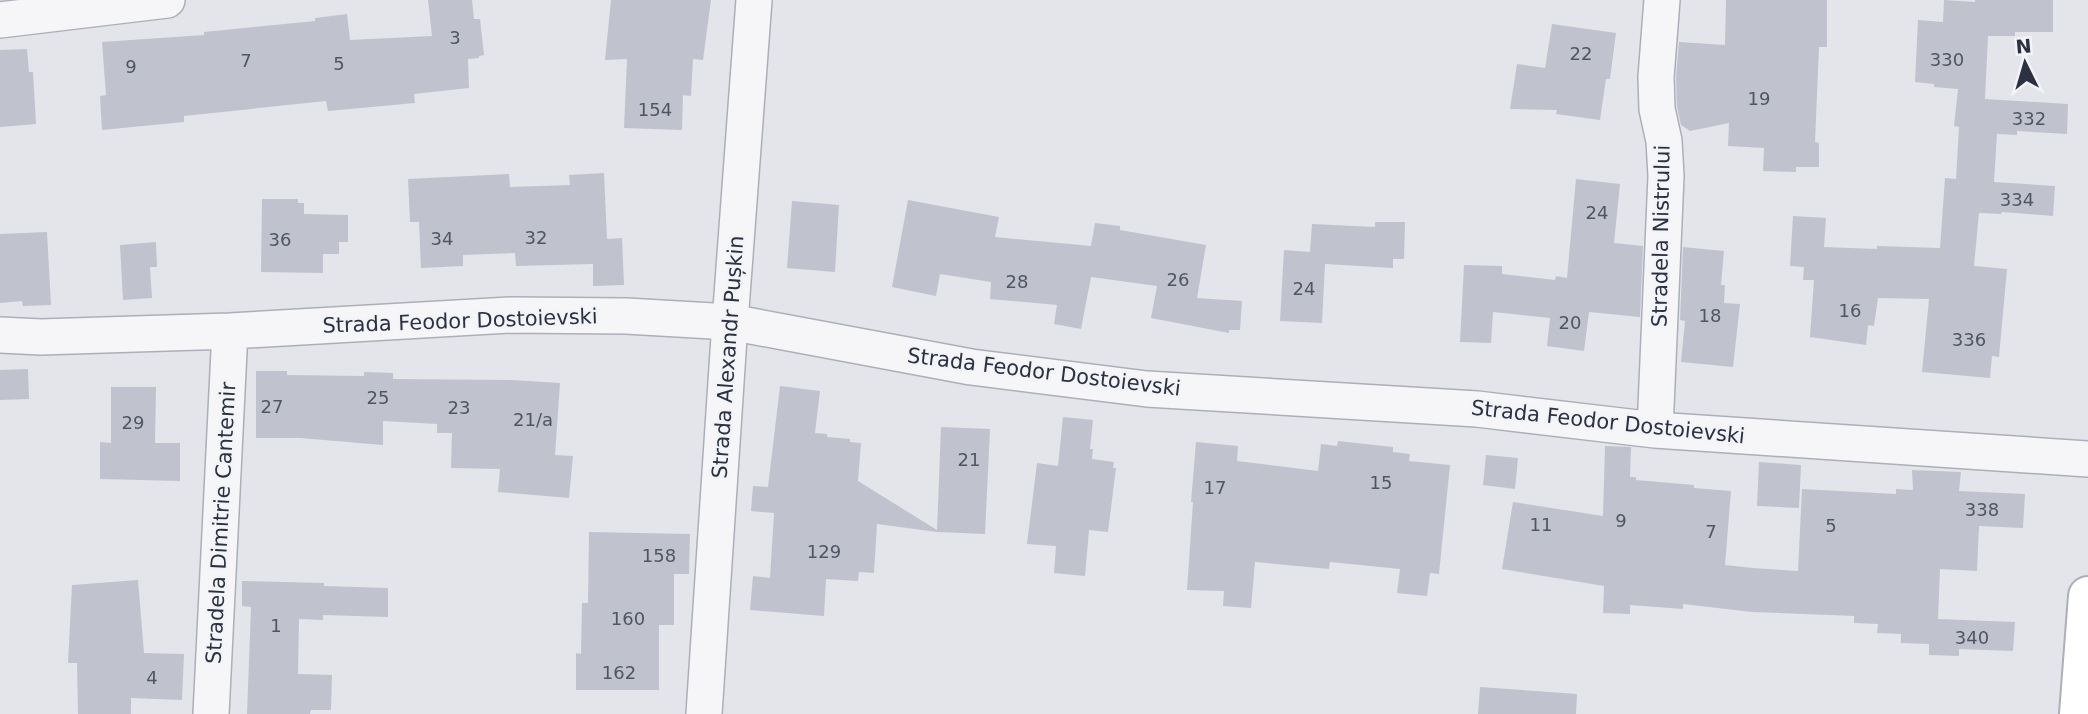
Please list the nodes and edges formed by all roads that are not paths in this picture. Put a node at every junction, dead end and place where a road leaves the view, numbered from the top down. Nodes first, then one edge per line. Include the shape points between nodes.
1 (167, 0) edge
2 (754, 0) edge
3 (1662, 0) edge
4 (0, 20) edge
5 (730, 322) junction
6 (230, 331) junction
7 (0, 335) edge
8 (1655, 430) junction
9 (2088, 459) edge
10 (2088, 596) edge
11 (211, 714) edge
12 (704, 714) edge
13 (2079, 714) edge

1 - 4 street
2 - 5 street, Strada Alexandr Pușkin
3 - 8 street, Stradela Nistrului via 1657,109 1666,176
5 - 6 street, Strada Feodor Dostoievski via 510,315
5 - 8 street, Strada Feodor Dostoievski via 971,367 1147,388 1477,409
5 - 12 street, Strada Alexandr Pușkin
6 - 7 street, Strada Feodor Dostoievski
6 - 11 street, Stradela Dimitrie Cantemir
8 - 9 street, Strada Feodor Dostoievski
10 - 13 main road

